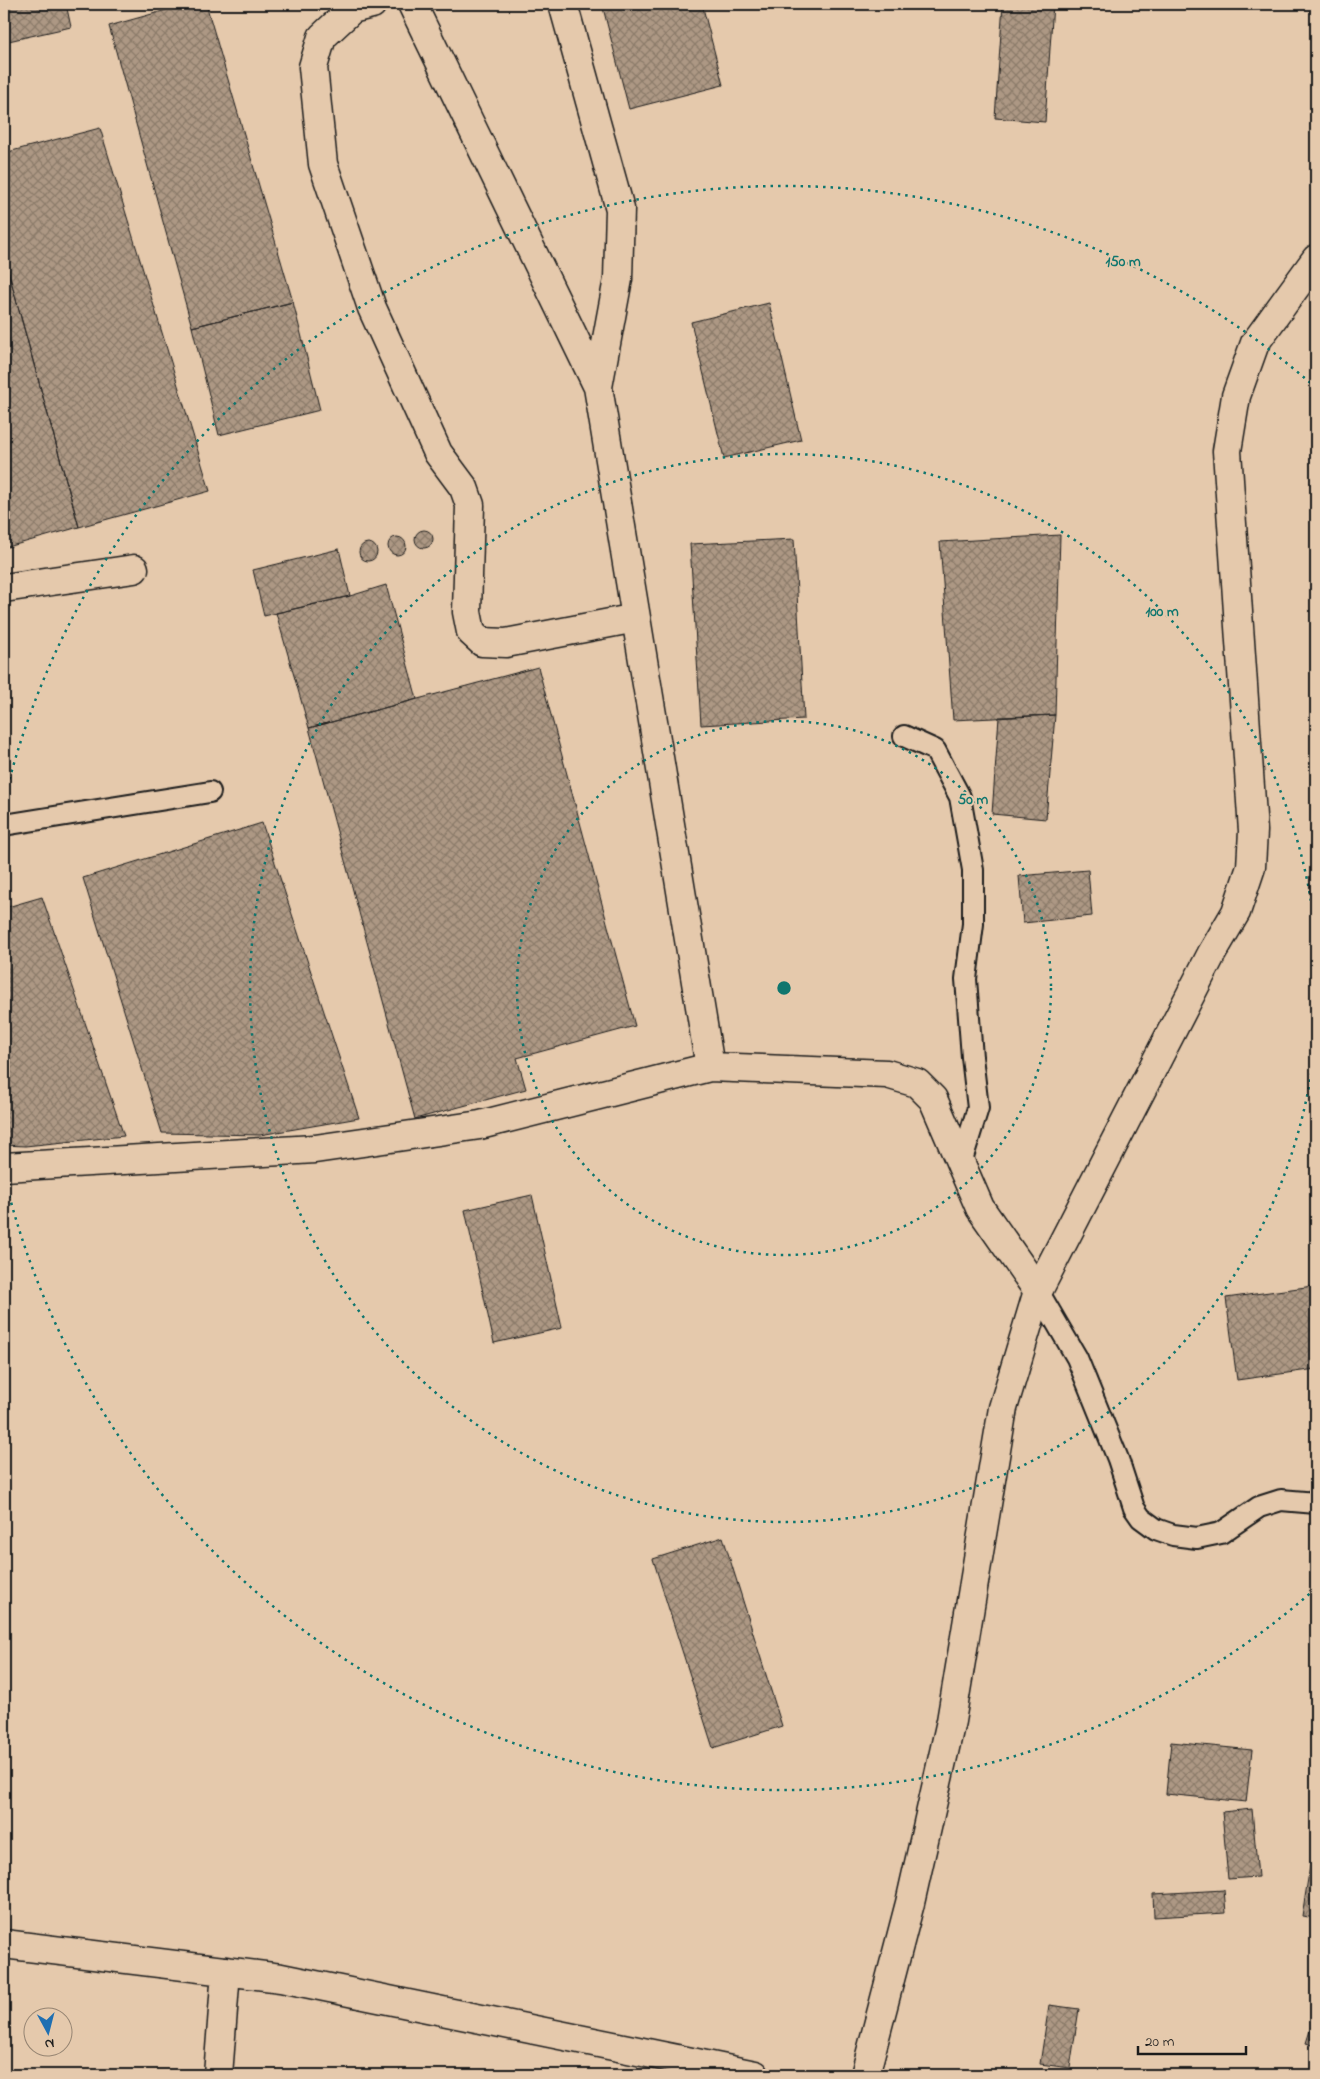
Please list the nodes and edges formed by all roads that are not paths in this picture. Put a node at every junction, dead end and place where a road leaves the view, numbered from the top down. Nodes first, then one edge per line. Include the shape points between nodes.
1 (372, 4) edge
2 (412, 4) edge
3 (563, 4) edge
4 (1316, 259) edge
5 (598, 387) junction
6 (134, 569) dead end
7 (4, 588) edge
8 (636, 618) junction
9 (904, 736) dead end
10 (210, 792) dead end
11 (4, 824) edge
12 (710, 1067) junction
13 (961, 1163) junction
14 (4, 1167) edge
15 (1038, 1292) junction
16 (1316, 1503) edge
17 (4, 1944) edge
18 (226, 1971) junction
19 (218, 2075) edge
20 (755, 2075) edge
21 (865, 2075) edge

1 - 8 street via 352,9 322,37 313,67 323,164 372,308 438,453 464,488 470,505 467,612 471,632 482,642 506,643
2 - 5 street
3 - 5 street via 620,210 618,279
4 - 15 street via 1255,343 1236,396 1227,451 1253,831 1251,868 1236,912
5 - 8 street
6 - 7 street
8 - 12 street
9 - 13 lane via 935,750 960,797 973,870 973,924 966,979 978,1108
10 - 11 lane
12 - 13 street via 887,1074 917,1083 933,1100
12 - 14 street via 480,1125 315,1149
13 - 15 street via 980,1208
15 - 16 lane via 1077,1358 1134,1508 1156,1529 1197,1538 1222,1533 1259,1507 1282,1500
15 - 21 street via 1003,1408 951,1721 910,1903
17 - 18 street
18 - 19 street
18 - 20 street via 290,1980

